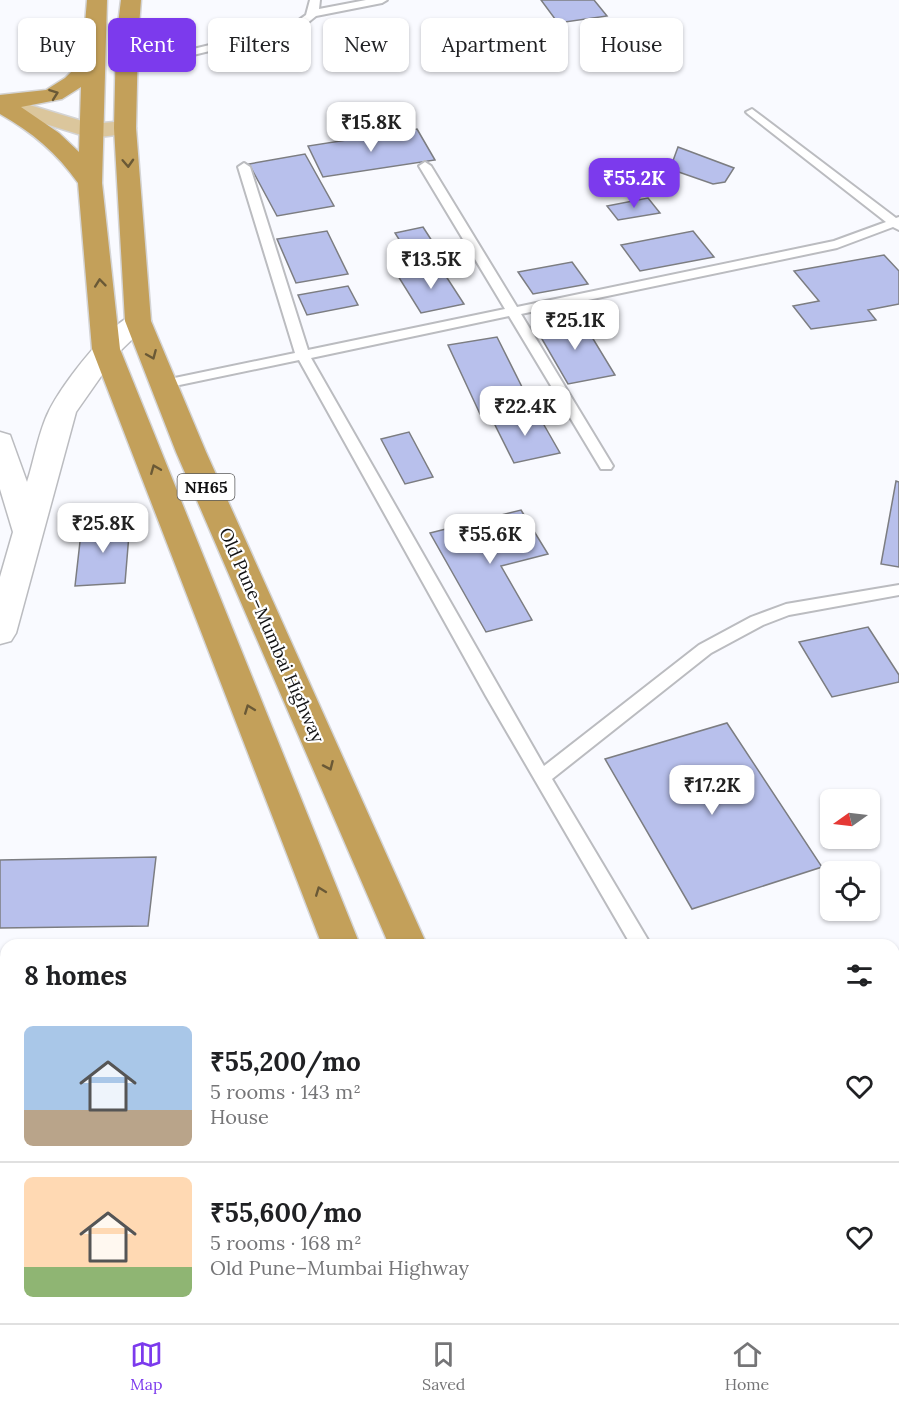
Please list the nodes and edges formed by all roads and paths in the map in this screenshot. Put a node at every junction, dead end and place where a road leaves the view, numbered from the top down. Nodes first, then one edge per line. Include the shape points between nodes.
1 (97, 0) edge
2 (131, 0) edge
3 (315, 0) edge
4 (382, 0) edge
5 (315, 12) junction
6 (96, 18) edge
7 (196, 51) edge
8 (83, 72) edge
9 (93, 72) edge
10 (0, 103) edge
11 (752, 112) dead end
12 (126, 128) junction
13 (91, 131) junction
14 (425, 166) dead end
15 (244, 167) dead end
16 (90, 183) junction
17 (898, 224) edge
18 (512, 313) junction
19 (138, 321) junction
20 (106, 349) junction
21 (303, 355) junction
22 (165, 384) junction
23 (0, 441) edge
24 (606, 466) dead end
25 (28, 532) junction
26 (899, 590) edge
27 (0, 633) edge
28 (542, 777) junction
29 (339, 939) edge
30 (405, 939) edge
31 (637, 939) edge

1 - 6 highway, NH65
2 - 12 highway, Old Pune–Mumbai Highway / NH65
3 - 5 lane
4 - 5 lane
5 - 7 lane via 296,27
10 -> 8 highway via 57,94 72,86
9 - 13 highway, NH65
10 - 13 main road
10 - 16 highway via 56,140
11 - 17 lane
12 - 13 main road
12 -> 19 highway, Old Pune–Mumbai Highway / NH65
13 - 16 highway, NH65
14 - 18 lane
15 - 21 lane
20 -> 16 highway, NH65
17 - 18 lane via 837,244
18 - 21 lane
18 - 24 lane
19 - 20 street
19 -> 22 highway, Old Pune–Mumbai Highway / NH65
20 - 25 street via 62,412
29 -> 20 highway, NH65
21 - 22 lane
21 - 28 lane
22 -> 30 highway, Old Pune–Mumbai Highway / NH65 via 191,452
23 - 25 street
25 - 27 street
26 - 28 lane via 786,610 757,621 705,650
28 - 31 lane

